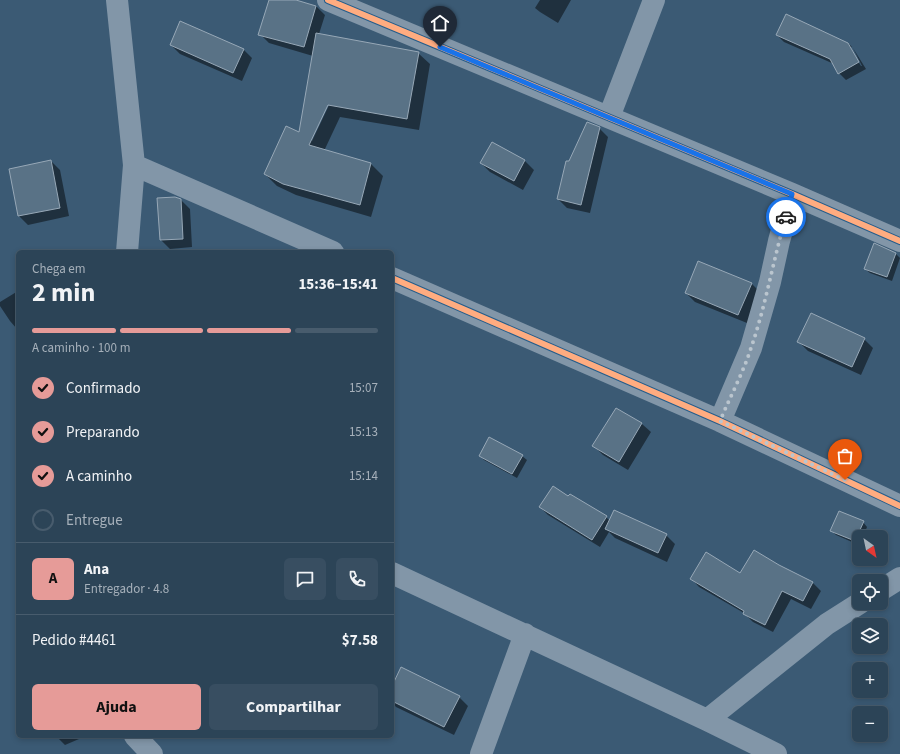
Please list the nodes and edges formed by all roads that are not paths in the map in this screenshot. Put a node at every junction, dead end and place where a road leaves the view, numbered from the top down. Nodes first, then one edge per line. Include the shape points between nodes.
1 (117, 0) edge
2 (328, 0) edge
3 (654, 0) edge
4 (609, 117) junction
5 (134, 165) junction
6 (792, 194) junction
7 (900, 241) edge
8 (127, 250) edge
9 (328, 250) edge
10 (394, 279) edge
11 (720, 421) junction
12 (900, 506) edge
13 (394, 574) edge
14 (900, 578) edge
15 (888, 586) edge
16 (852, 608) edge
17 (525, 634) junction
18 (707, 720) junction
19 (137, 738) edge
20 (152, 754) edge
21 (481, 754) edge
22 (776, 754) edge

1 - 5 street
2 - 4 street
3 - 4 street
4 - 6 street
5 - 8 street
5 - 9 street
6 - 7 street
6 - 11 street via 751,348
10 - 11 street
11 - 12 street
13 - 17 street
14 - 15 street
16 - 18 street via 827,624
17 - 18 street
17 - 21 street
18 - 22 street
19 - 20 street

